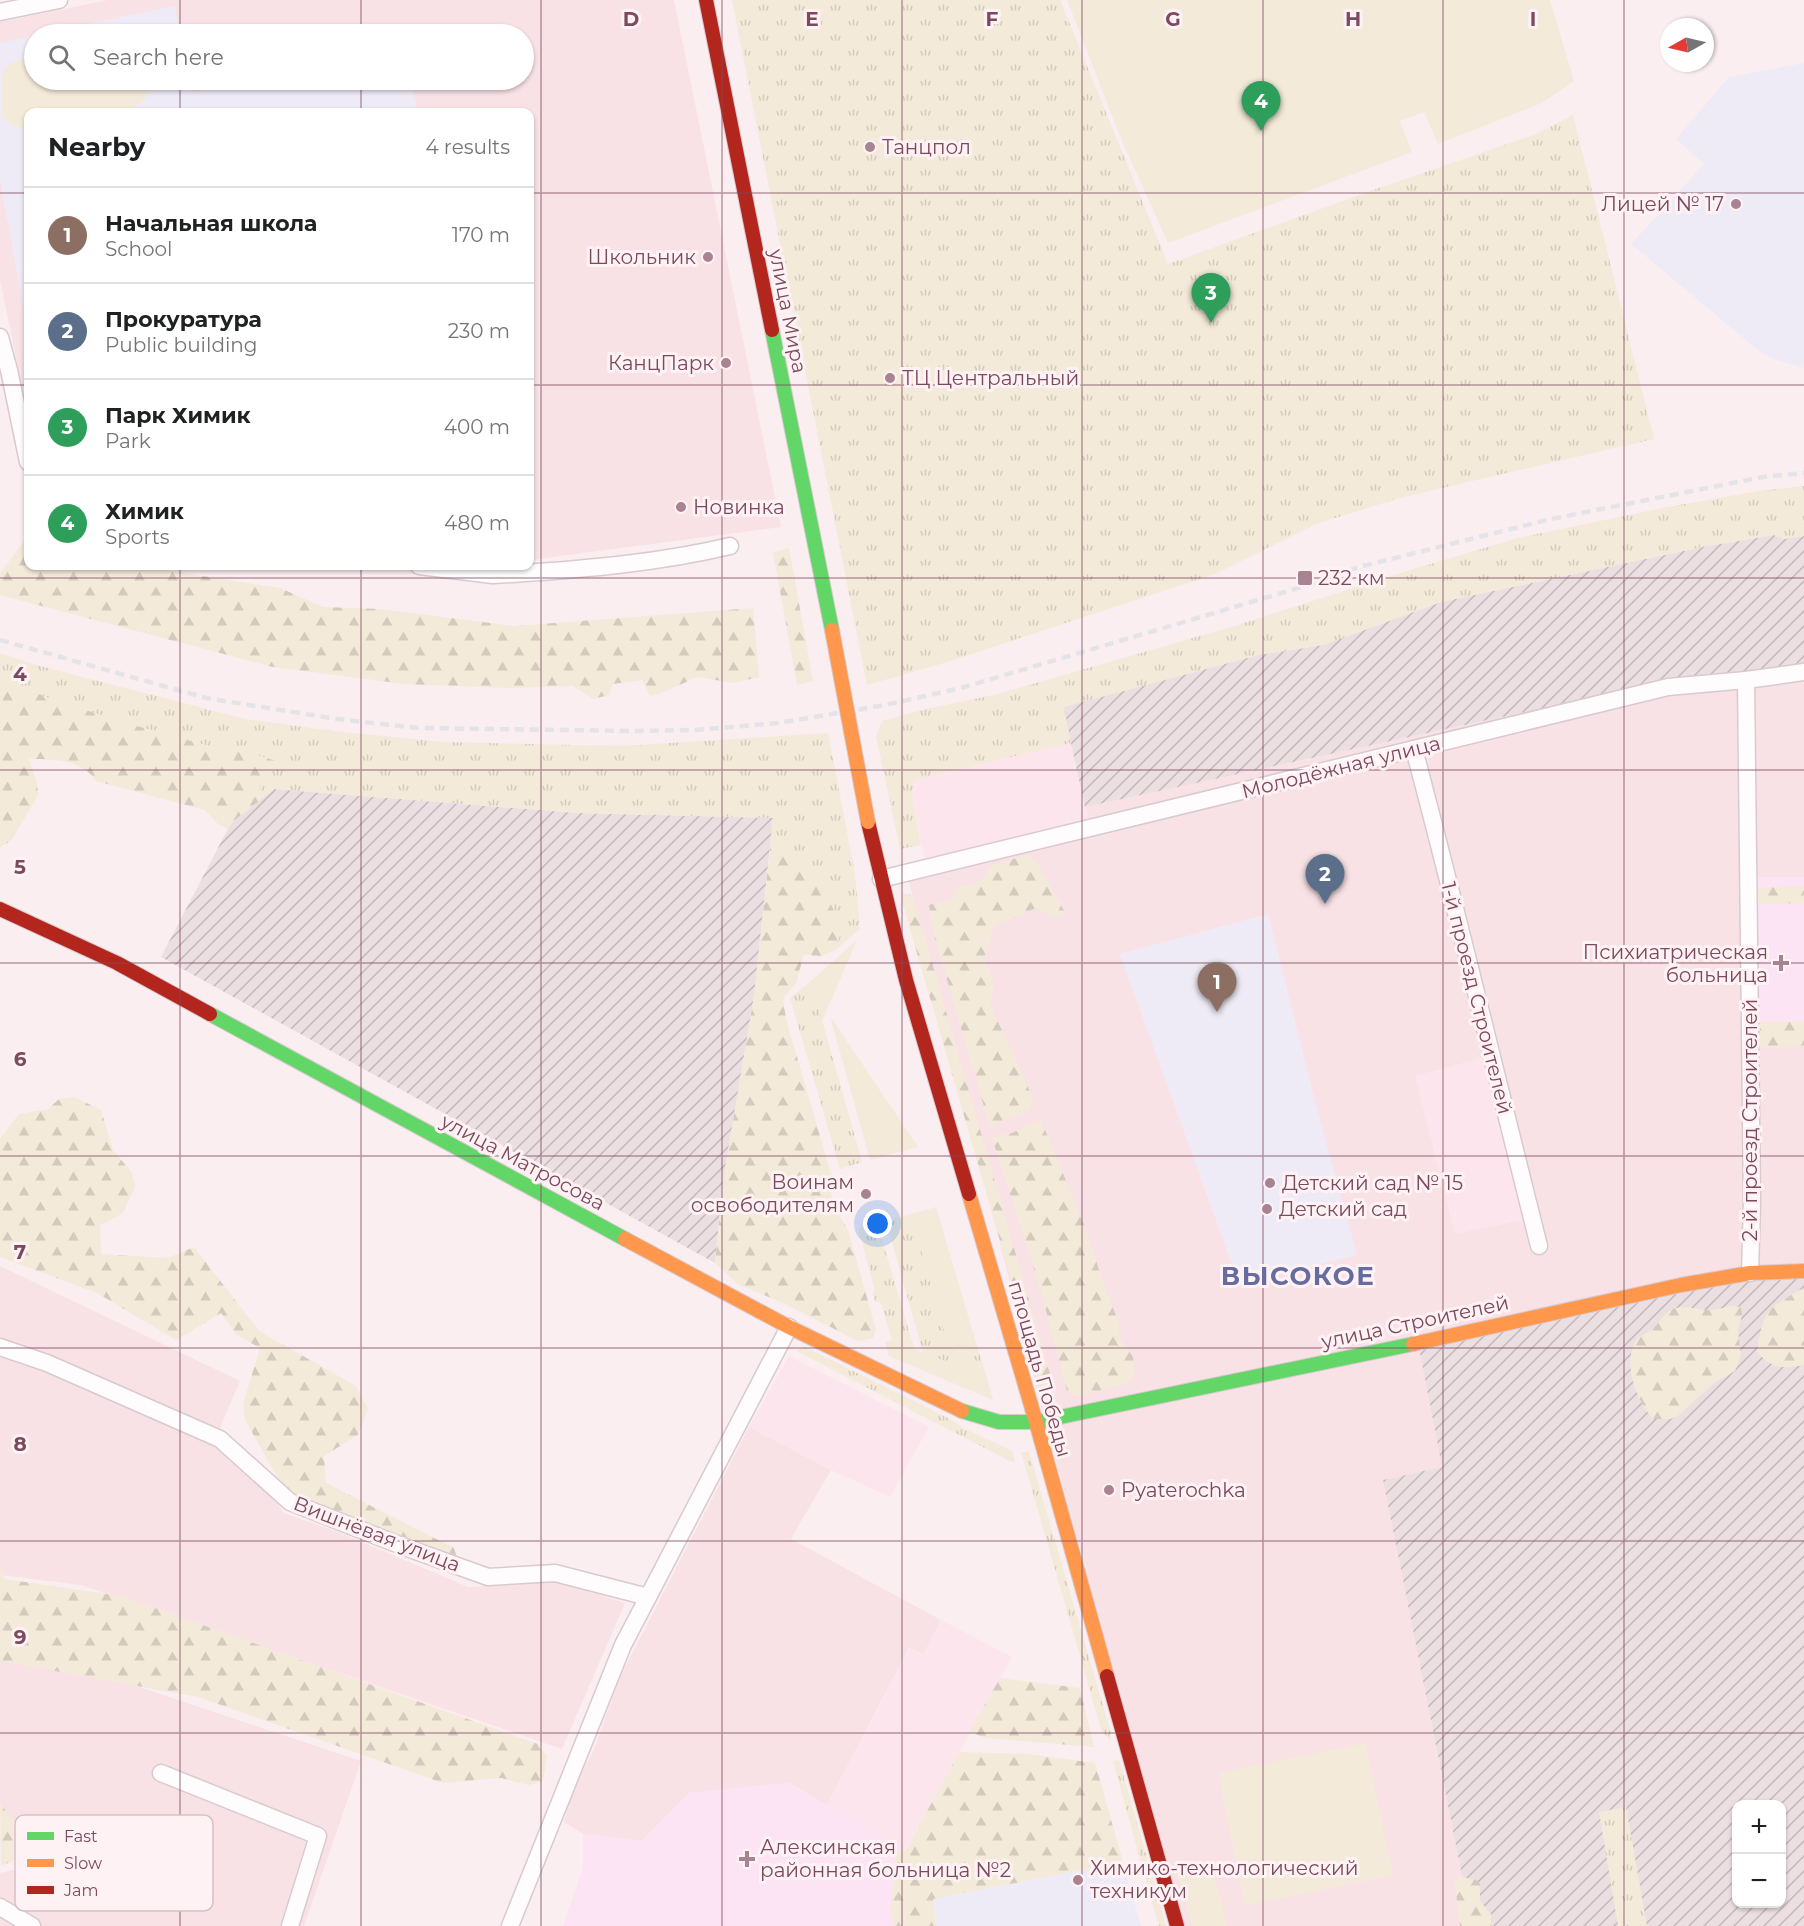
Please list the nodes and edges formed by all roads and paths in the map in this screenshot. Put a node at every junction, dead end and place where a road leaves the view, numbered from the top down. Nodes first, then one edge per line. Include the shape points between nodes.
1 (59, 0) edge
2 (706, 0) edge
3 (0, 12) edge
4 (0, 337) edge
5 (24, 442) edge
6 (730, 546) dead end
7 (451, 570) edge
8 (1804, 672) edge
9 (1746, 680) junction
10 (1414, 749) junction
11 (868, 822) joint
12 (881, 879) junction
13 (0, 909) edge
14 (1539, 1246) dead end
15 (1804, 1271) edge
16 (1750, 1273) junction
17 (789, 1327) junction
18 (0, 1347) edge
19 (1036, 1422) junction
20 (648, 1597) junction
21 (161, 1773) dead end
22 (0, 1907) edge
23 (33, 1926) edge
24 (290, 1926) edge
25 (510, 1926) edge
26 (1177, 1926) edge

1 - 3 street
2 - 11 street, улица Мира, bridge
4 - 5 street
6 - 7 street via 638,562 512,574
8 - 9 street, Молодёжная улица
9 - 10 street, Молодёжная улица via 1668,687
9 - 16 street, 2-й проезд Строителей
10 - 12 street, Молодёжная улица
10 - 14 street, 1-й проезд Строителей
11 - 12 street, площадь Победы
12 - 19 street, площадь Победы via 906,980
13 - 17 street, улица Матросова via 117,963
15 - 16 street, улица Строителей
16 - 19 street, улица Строителей
17 - 19 street, улица Матросова via 964,1412 1009,1425
17 - 20 street
18 - 20 street, Вишнёвая улица via 47,1363 220,1439 290,1502 392,1542 488,1577 555,1573
19 - 26 street, площадь Победы
20 - 25 street via 622,1646
21 - 24 street via 318,1836
22 - 23 street

